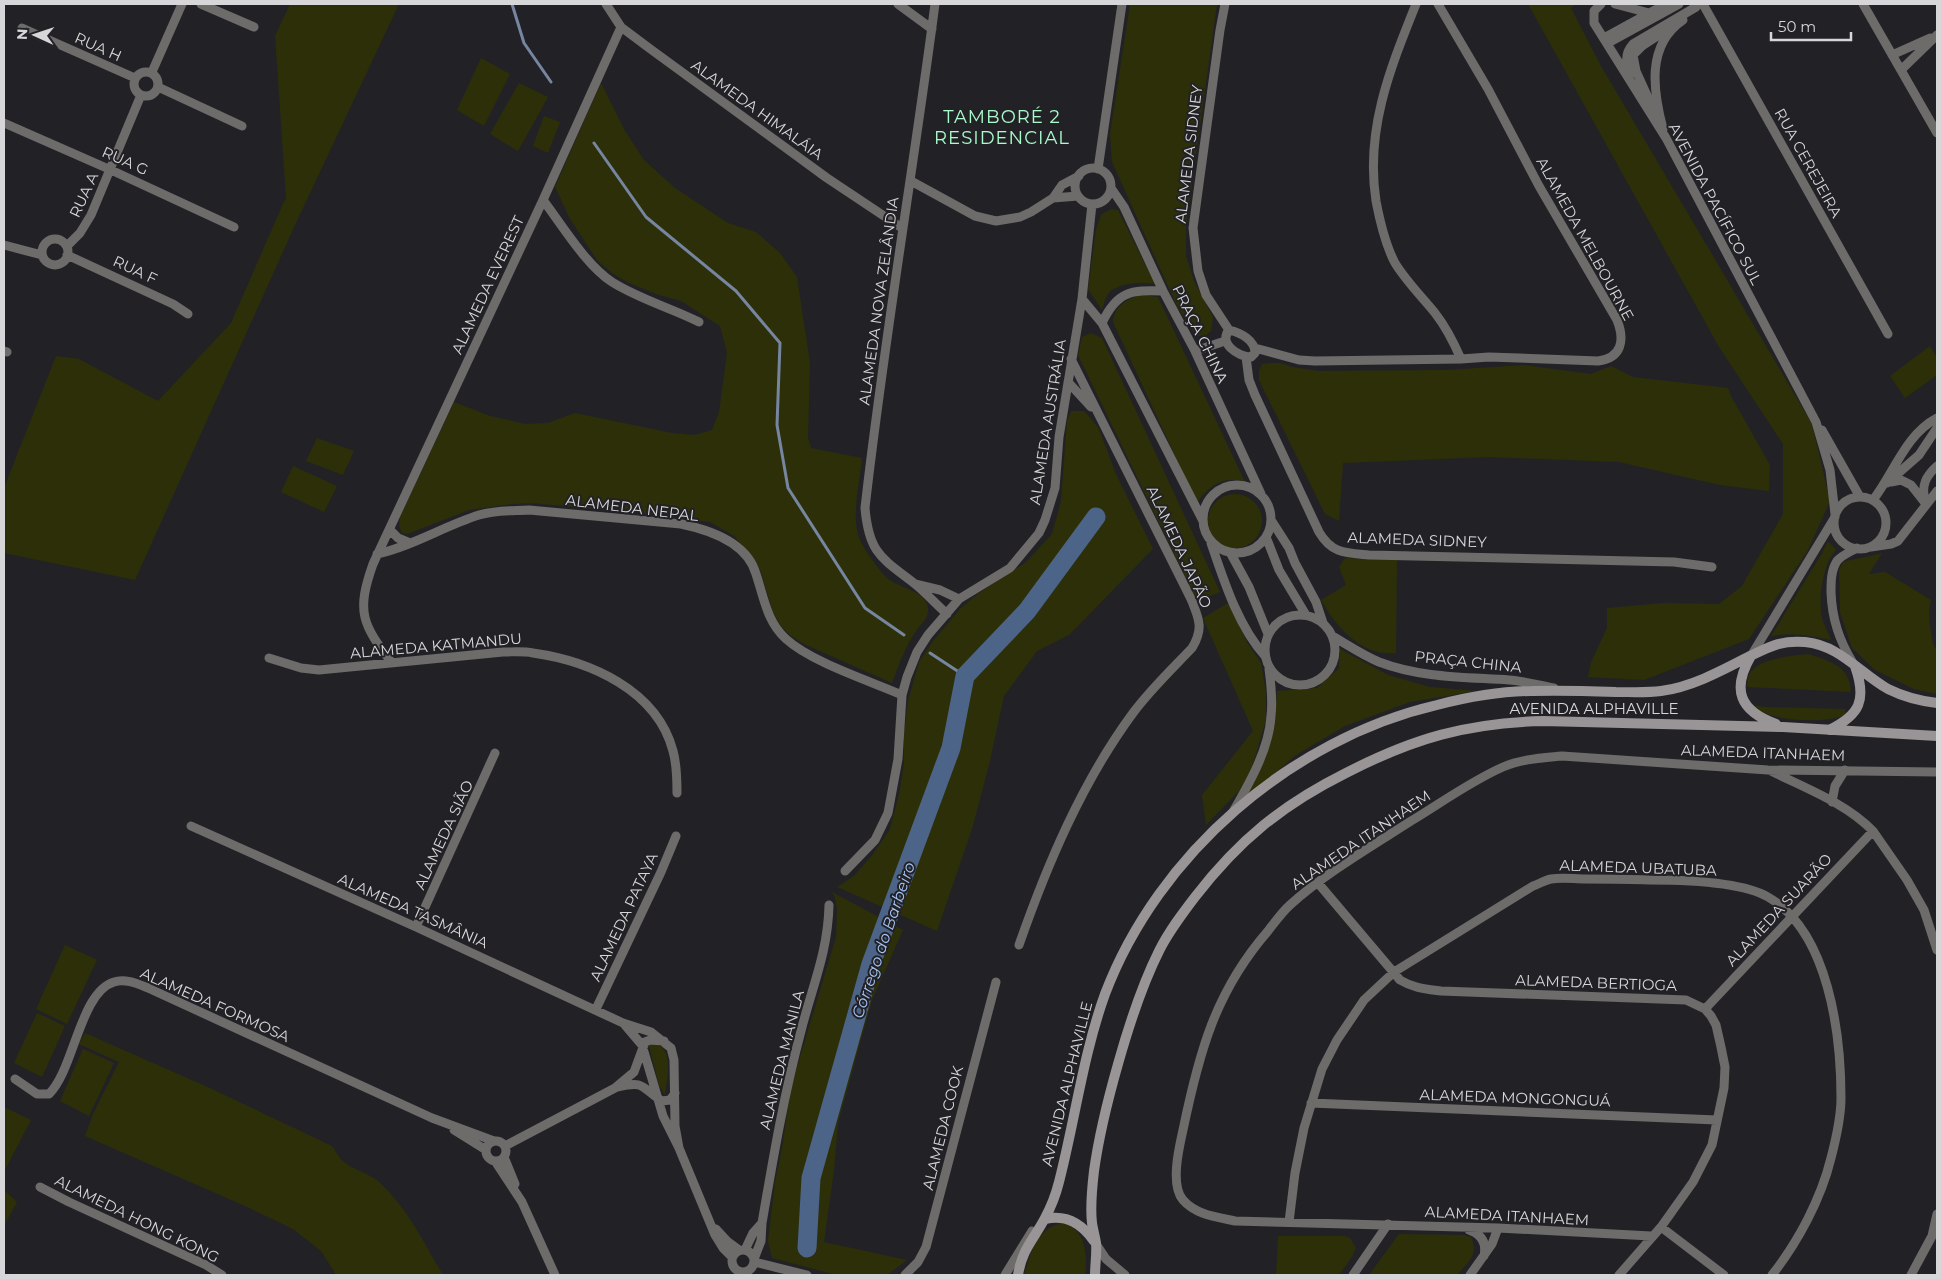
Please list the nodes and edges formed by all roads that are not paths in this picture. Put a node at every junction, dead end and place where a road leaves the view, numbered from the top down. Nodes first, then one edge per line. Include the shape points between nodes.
1 (182, 4) edge
2 (201, 4) edge
3 (606, 4) edge
4 (898, 4) edge
5 (935, 4) edge
6 (1122, 4) edge
7 (1225, 4) edge
8 (1416, 4) edge
9 (1438, 4) edge
10 (1601, 4) edge
11 (1615, 4) edge
12 (1666, 4) edge
13 (1679, 4) edge
14 (1863, 4) edge
15 (1699, 5) edge
16 (1649, 13) junction
17 (1678, 23) junction
18 (254, 27) dead end
19 (621, 27) junction
20 (22, 28) dead end
21 (932, 29) junction
22 (1937, 35) edge
23 (1606, 40) junction
24 (1892, 55) junction
25 (1901, 70) junction
26 (152, 72) junction
27 (135, 78) junction
28 (158, 87) junction
29 (141, 95) junction
30 (4, 124) edge
31 (242, 126) dead end
32 (1937, 133) edge
33 (1666, 138) junction
34 (1098, 169) junction
35 (111, 170) junction
36 (1078, 176) junction
37 (911, 181) junction
38 (1111, 188) junction
39 (1078, 196) junction
40 (1053, 198) junction
41 (543, 200) junction
42 (1092, 204) junction
43 (234, 226) dead end
44 (902, 228) junction
45 (4, 245) edge
46 (67, 251) junction
47 (42, 255) junction
48 (1163, 291) junction
49 (1082, 299) junction
50 (188, 314) dead end
51 (699, 322) dead end
52 (1102, 323) junction
53 (1229, 330) junction
54 (1888, 334) dead end
55 (1225, 341) junction
56 (1255, 348) junction
57 (1195, 351) junction
58 (1246, 357) junction
59 (1071, 359) junction
60 (1462, 359) junction
61 (1068, 382) junction
62 (1099, 417) junction
63 (1937, 418) edge
64 (1816, 422) junction
65 (1937, 428) edge
66 (1937, 466) edge
67 (1886, 484) junction
68 (1937, 491) edge
69 (1261, 494) junction
70 (1860, 496) junction
71 (1873, 500) junction
72 (1926, 504) junction
73 (1835, 515) junction
74 (1271, 520) junction
75 (1203, 521) junction
76 (390, 530) junction
77 (1266, 537) junction
78 (1210, 541) junction
79 (410, 543) junction
80 (1861, 548) junction
81 (377, 554) junction
82 (1231, 554) junction
83 (1712, 568) dead end
84 (915, 584) junction
85 (959, 599) junction
86 (947, 614) junction
87 (1306, 615) junction
88 (1323, 623) junction
89 (1268, 634) junction
90 (1332, 636) junction
91 (1265, 656) junction
92 (1751, 656) junction
93 (269, 658) dead end
94 (392, 662) junction
95 (1854, 665) junction
96 (1268, 666) junction
97 (1577, 691) junction
98 (902, 695) junction
99 (1937, 703) edge
100 (1783, 727) junction
101 (1828, 731) junction
102 (1937, 736) edge
103 (495, 754) dead end
104 (1768, 770) junction
105 (1845, 770) junction
106 (1937, 772) edge
107 (677, 793) dead end
108 (1832, 802) junction
109 (1231, 815) junction
110 (191, 826) dead end
111 (1873, 831) junction
112 (676, 836) dead end
113 (846, 871) dead end
114 (1318, 883) junction
115 (829, 904) dead end
116 (1792, 916) junction
117 (416, 927) junction
118 (1018, 945) dead end
119 (1937, 950) edge
120 (1394, 972) junction
121 (996, 982) dead end
122 (1705, 1008) junction
123 (596, 1009) junction
124 (623, 1023) junction
125 (664, 1041) junction
126 (642, 1045) junction
127 (14, 1079) dead end
128 (615, 1088) junction
129 (675, 1093) junction
130 (657, 1097) junction
131 (1311, 1103) junction
132 (432, 1118) junction
133 (1717, 1120) junction
134 (494, 1141) junction
135 (505, 1146) junction
136 (679, 1148) junction
137 (486, 1150) junction
138 (504, 1157) junction
139 (495, 1161) junction
140 (40, 1187) dead end
141 (522, 1202) junction
142 (1937, 1214) edge
143 (1045, 1219) junction
144 (1289, 1222) junction
145 (762, 1223) junction
146 (1388, 1224) junction
147 (1660, 1227) junction
148 (1462, 1228) junction
149 (1498, 1228) junction
150 (1651, 1236) junction
151 (1935, 1237) edge
152 (1096, 1244) junction
153 (739, 1252) junction
154 (1483, 1259) junction
155 (753, 1262) junction
156 (736, 1272) edge
157 (222, 1275) edge
158 (554, 1275) edge
159 (752, 1275) edge
160 (808, 1275) edge
161 (905, 1275) edge
162 (1005, 1275) edge
163 (1018, 1275) edge
164 (1095, 1275) edge
165 (1125, 1275) edge
166 (1353, 1275) edge
167 (1470, 1275) edge
168 (1619, 1275) edge
169 (1724, 1275) edge
170 (1772, 1275) edge
171 (1911, 1275) edge

1 - 26 street
2 - 18 street
3 - 19 street, ALAMEDA HIMALÁIA
4 - 21 street
5 - 21 street, ALAMEDA NOVA ZELÂNDIA
6 - 34 street
7 - 53 street, ALAMEDA SIDNEY via 1193,228 1198,271 1206,295
8 - 60 street via 1394,62 1376,124 1372,159 1374,186 1382,227 1396,263 1436,315
9 - 60 street, ALAMEDA MELBOURNE via 1621,330 1618,351 1604,360
10 - 23 street, AVENIDA PACÍFICO SUL via 1595,8 1593,16
11 - 16 street
12 - 16 street
13 - 23 street
14 - 24 street
15 - 17 street
15 - 33 street via 1633,44 1627,53 1627,66
15 - 54 street, RUA CEREJEIRA
16 - 23 street
17 - 33 street via 1660,48 1655,68 1657,108
17 - 33 street via 1633,55 1636,71
19 - 41 street, ALAMEDA EVEREST
19 - 44 street, ALAMEDA HIMALÁIA via 827,178
20 - 27 street, RUA H
21 - 37 street, ALAMEDA NOVA ZELÂNDIA
22 - 24 street
22 - 25 street
23 - 33 street, AVENIDA PACÍFICO SUL
24 - 25 street
25 - 32 street
26 - 27 street via 140,73
26 - 28 street via 158,80
27 - 29 street via 134,86
28 - 29 street via 151,95
28 - 31 street
29 - 35 street, RUA A
30 - 35 street, RUA G
33 - 64 street, AVENIDA PACÍFICO SUL
34 - 36 street via 1087,169
34 - 38 street via 1109,178
35 - 43 street, RUA G
35 - 46 street, RUA A via 91,215
36 - 39 street via 1075,184
36 - 40 street via 1062,185
37 - 40 street via 975,216 996,221 1020,217
37 - 44 street, ALAMEDA NOVA ZELÂNDIA
38 - 42 street via 1105,200
38 - 48 street, PRAÇA CHINA via 1124,207
39 - 40 street
39 - 42 street
41 - 51 street via 586,256 612,282
41 - 76 street, ALAMEDA EVEREST
42 - 49 street, ALAMEDA AUSTRÁLIA
44 - 84 street, ALAMEDA NOVA ZELÂNDIA via 865,508 873,544 891,566
45 - 47 street
46 - 47 street via 63,262 55,265
46 - 47 street via 64,243 57,239 49,240 43,246
46 - 50 street, RUA F
48 - 52 street via 1136,290 1122,295
48 - 57 street, PRAÇA CHINA
49 - 52 street
49 - 59 street, ALAMEDA AUSTRÁLIA
52 - 75 street
53 - 55 street
53 - 56 street via 1238,332
55 - 57 street
55 - 58 street
56 - 58 street via 1255,354
56 - 60 street, ALAMEDA MELBOURNE via 1315,361
57 - 69 street, PRAÇA CHINA
58 - 83 street, ALAMEDA SIDNEY via 1255,395 1319,532 1335,550 1369,555 1674,562
59 - 61 street, ALAMEDA AUSTRÁLIA
59 - 62 street, ALAMEDA JAPÃO
61 - 62 street, ALAMEDA JAPÃO
61 - 85 street, ALAMEDA AUSTRÁLIA via 1055,488 1039,533 1010,568
62 - 118 street, ALAMEDA JAPÃO via 1191,599 1200,626 1199,636 1134,712 1110,747 1074,812
63 - 67 street via 1910,442
64 - 70 street, AVENIDA PACÍFICO SUL
64 - 73 street, AVENIDA PACÍFICO SUL via 1830,470
65 - 67 street via 1919,455
66 - 72 street via 1924,482
67 - 71 street
67 - 72 street via 1904,481
68 - 72 street
69 - 74 street, PRAÇA CHINA
69 - 75 street via 1244,486 1227,486 1209,500
70 - 71 street
70 - 73 street via 1844,502
71 - 80 street via 1885,516 1884,533 1879,540
72 - 80 street via 1898,541
73 - 80 street via 1834,526 1842,541
73 - 92 street
74 - 77 street
74 - 88 street, PRAÇA CHINA via 1290,548
75 - 78 street
76 - 79 street
76 - 81 street, ALAMEDA EVEREST
77 - 82 street via 1253,550
77 - 87 street via 1279,570
78 - 82 street
78 - 91 street via 1230,597
79 - 81 street, ALAMEDA NEPAL
79 - 98 street, ALAMEDA NEPAL via 479,515 507,511 529,510 698,528 721,536 748,558 756,572 766,612 786,639 815,658
80 - 95 street via 1838,560 1831,588 1835,624
81 - 94 street, ALAMEDA EVEREST via 365,588 363,612 372,636
82 - 89 street
84 - 85 street, ALAMEDA NOVA ZELÂNDIA
84 - 86 street, ALAMEDA NOVA ZELÂNDIA
85 - 86 street, ALAMEDA AUSTRÁLIA
86 - 98 street, ALAMEDA AUSTRÁLIA via 917,652
87 - 88 street
87 - 89 street via 1284,618
88 - 90 street, PRAÇA CHINA
89 - 91 street
90 - 96 street via 1334,660 1320,679 1297,686 1285,683
90 - 97 street, PRAÇA CHINA via 1380,662 1404,668
91 - 96 street
92 - 95 main road via 1775,644 1807,642 1824,645
92 - 97 main road, AVENIDA ALPHAVILLE via 1682,686 1659,692
92 - 100 main road via 1741,678 1740,692 1746,706 1755,715
93 - 94 street, ALAMEDA KATMANDU via 319,670
94 - 107 street, ALAMEDA KATMANDU via 531,652 586,666 616,680 654,714 673,750
95 - 99 main road via 1889,689
95 - 101 main road via 1861,690 1858,708 1844,723
96 - 109 street via 1271,717 1266,738 1252,778
97 - 109 main road, AVENIDA ALPHAVILLE via 1500,693 1399,715 1330,746 1291,769
98 - 113 street, ALAMEDA AUSTRÁLIA via 896,773 888,813 875,840
100 - 101 main road, AVENIDA ALPHAVILLE
100 - 152 main road, AVENIDA ALPHAVILLE via 1543,721 1468,727 1380,755 1282,810 1247,839 1210,877 1177,920 1146,978 1133,1012 1101,1133 1091,1196
101 - 102 main road, AVENIDA ALPHAVILLE
103 - 117 street, ALAMEDA SIÃO
104 - 105 street, ALAMEDA ITANHAEM
104 - 108 street
104 - 114 street, ALAMEDA ITANHAEM via 1562,756 1531,759 1504,767 1481,779
105 - 106 street, ALAMEDA ITANHAEM
105 - 108 street via 1835,786
108 - 111 street
109 - 143 main road, AVENIDA ALPHAVILLE via 1182,866 1140,924 1121,958 1093,1033 1058,1186
110 - 117 street, ALAMEDA TASMÂNIA
111 - 116 street, ALAMEDA SUARÃO
111 - 119 street via 1924,910
112 - 123 street, ALAMEDA PATAYA
114 - 120 street, ALAMEDA BERTIOGA
114 - 144 street, ALAMEDA ITANHAEM via 1289,906 1248,953 1226,991 1209,1028 1194,1079 1176,1174 1178,1192 1196,1210 1235,1221
115 - 145 street, ALAMEDA MANILA via 824,955 786,1090
116 - 120 street, ALAMEDA UBATUBA via 1767,896 1717,884 1551,879 1534,886
116 - 122 street, ALAMEDA SUARÃO
116 - 170 street, ALAMEDA UBATUBA via 1809,940 1825,979 1838,1042 1841,1100 1831,1160 1818,1196 1799,1234
117 - 123 street, ALAMEDA TASMÂNIA
120 - 122 street, ALAMEDA BERTIOGA via 1400,980 1420,989 1672,999 1686,1000
120 - 131 street, ALAMEDA UBATUBA via 1364,1000 1337,1040 1322,1069
121 - 161 street, ALAMEDA COOK via 926,1247 918,1262
122 - 133 street via 1716,1025 1724,1067 1724,1088
123 - 124 street, ALAMEDA TASMÂNIA
124 - 125 street, ALAMEDA TASMÂNIA via 651,1032
124 - 126 street, ALAMEDA TASMÂNIA
125 - 126 street via 650,1040
125 - 129 street, ALAMEDA TASMÂNIA via 671,1048 674,1060
126 - 128 street via 634,1072
126 - 130 street, ALAMEDA TASMÂNIA
127 - 132 street, ALAMEDA FORMOSA via 37,1094 49,1094 63,1073 90,1005 107,984 122,981 148,988
128 - 130 street via 641,1085
128 - 135 street
129 - 130 street via 666,1101
129 - 136 street, ALAMEDA TASMÂNIA
130 - 136 street, ALAMEDA TASMÂNIA
131 - 133 street, ALAMEDA MONGONGUÁ
131 - 144 street, ALAMEDA UBATUBA via 1295,1173
132 - 134 street, ALAMEDA FORMOSA
132 - 137 street, ALAMEDA FORMOSA
133 - 147 street via 1712,1145 1693,1182
134 - 135 street, ALAMEDA FORMOSA
134 - 137 street
135 - 138 street
136 - 153 street, ALAMEDA TASMÂNIA via 719,1242
137 - 139 street, ALAMEDA FORMOSA
138 - 139 street
138 - 141 street
139 - 141 street, ALAMEDA FORMOSA
140 - 157 street, ALAMEDA HONG KONG
141 - 158 street, ALAMEDA FORMOSA
142 - 151 street
143 - 152 main road via 1075,1221
143 - 162 street via 1033,1230
143 - 163 main road, AVENIDA ALPHAVILLE via 1025,1250
144 - 146 street, ALAMEDA ITANHAEM
145 - 153 street, ALAMEDA MANILA
145 - 155 street, ALAMEDA MANILA via 761,1241
146 - 148 street, ALAMEDA ITANHAEM
146 - 166 street
147 - 150 street
147 - 169 street
148 - 149 street, ALAMEDA ITANHAEM
148 - 154 street via 1482,1238
149 - 150 street, ALAMEDA ITANHAEM
149 - 154 street
150 - 168 street
151 - 171 street
152 - 164 main road, AVENIDA ALPHAVILLE
152 - 165 street via 1106,1259
153 - 155 street via 749,1252
153 - 156 street via 732,1262
154 - 167 street
155 - 156 street via 746,1272
155 - 159 street
155 - 160 street

